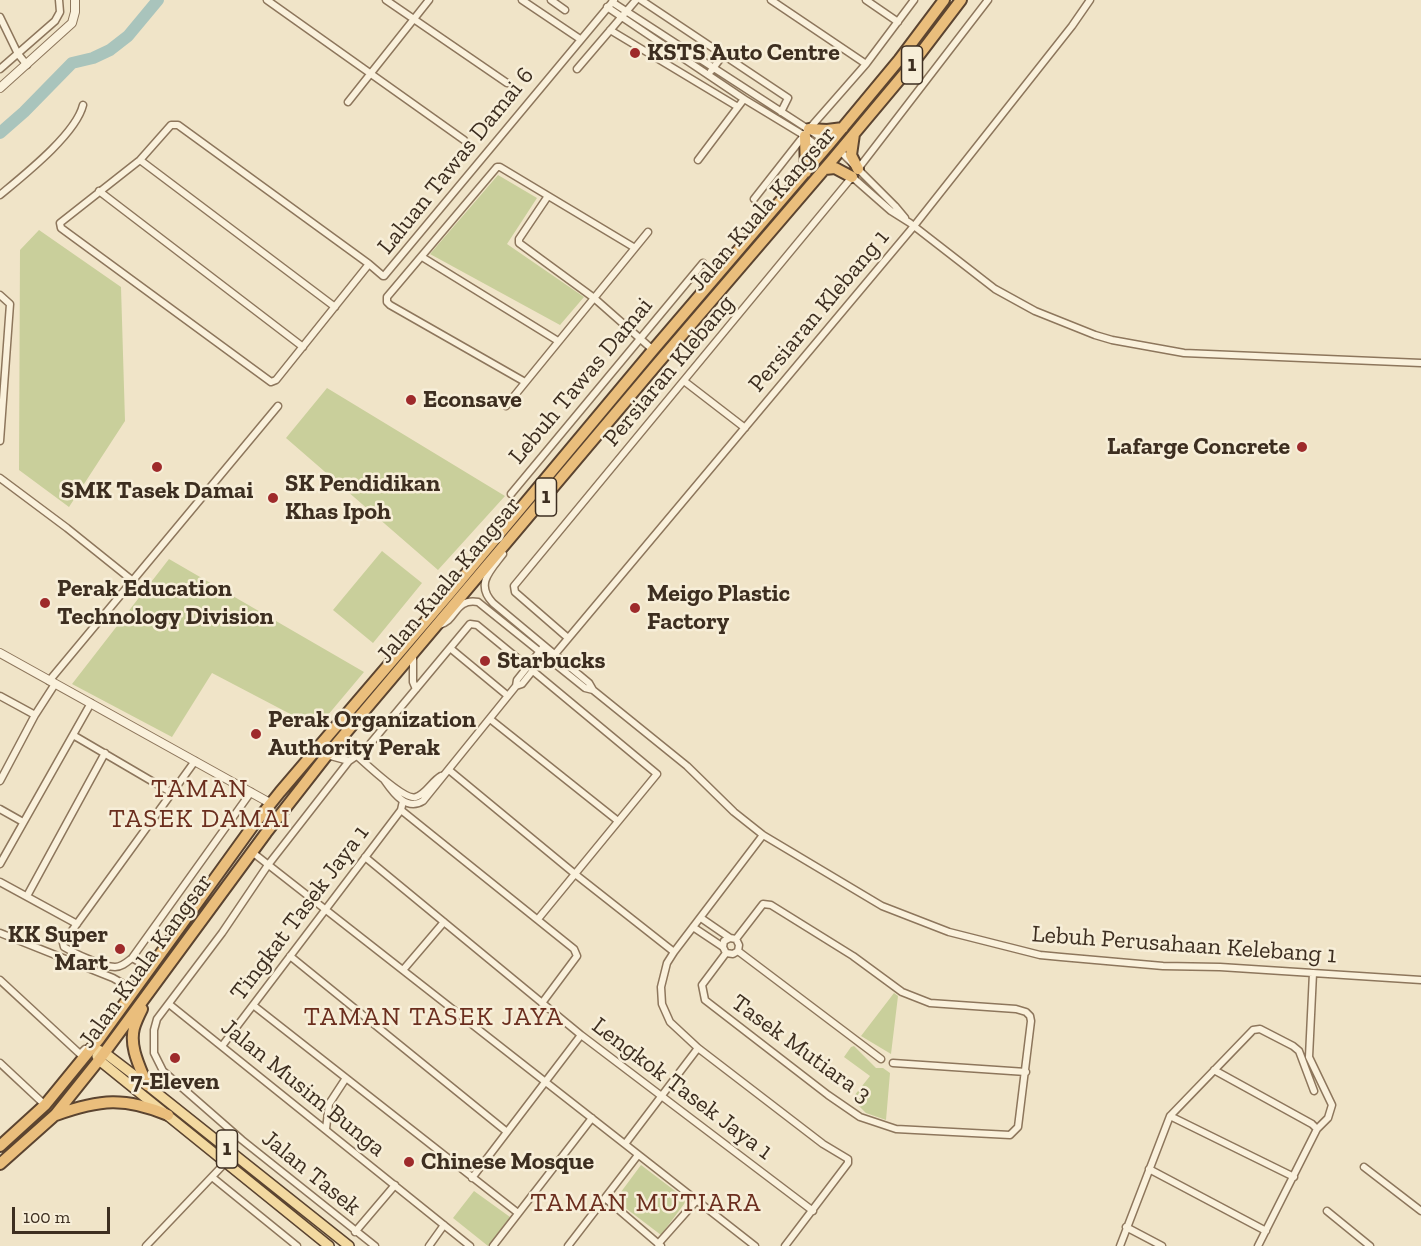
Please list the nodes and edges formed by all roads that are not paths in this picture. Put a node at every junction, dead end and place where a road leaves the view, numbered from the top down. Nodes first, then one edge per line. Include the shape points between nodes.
1 (59, 0) edge
2 (75, 0) edge
3 (267, 0) edge
4 (386, 0) edge
5 (429, 0) edge
6 (522, 0) edge
7 (551, 0) edge
8 (636, 0) edge
9 (641, 0) edge
10 (771, 0) edge
11 (866, 0) edge
12 (914, 0) edge
13 (961, 0) edge
14 (988, 0) edge
15 (1089, 0) edge
16 (943, 1) edge
17 (611, 3) edge
18 (954, 5) edge
19 (565, 10) dead end
20 (627, 12) junction
21 (0, 17) edge
22 (622, 17) junction
23 (414, 19) junction
24 (898, 22) junction
25 (610, 30) junction
26 (580, 39) junction
27 (18, 54) junction
28 (723, 54) junction
29 (866, 64) junction
30 (27, 65) junction
31 (714, 68) junction
32 (0, 69) edge
33 (577, 69) dead end
34 (370, 74) junction
35 (709, 75) junction
36 (507, 83) dead end
37 (0, 88) edge
38 (744, 99) junction
39 (348, 102) dead end
40 (83, 105) dead end
41 (738, 107) junction
42 (781, 112) junction
43 (843, 128) junction
44 (807, 133) junction
45 (854, 134) junction
46 (464, 140) dead end
47 (826, 147) junction
48 (836, 155) junction
49 (140, 160) junction
50 (698, 160) dead end
51 (825, 169) junction
52 (806, 172) junction
53 (855, 173) junction
54 (99, 191) junction
55 (0, 195) edge
56 (548, 196) junction
57 (753, 199) dead end
58 (914, 226) junction
59 (648, 232) dead end
60 (635, 248) junction
61 (422, 257) junction
62 (703, 263) dead end
63 (369, 264) junction
64 (0, 295) edge
65 (594, 298) junction
66 (335, 308) junction
67 (638, 338) junction
68 (558, 342) junction
69 (303, 347) junction
70 (653, 350) junction
71 (1421, 363) edge
72 (684, 381) junction
73 (525, 382) junction
74 (278, 406) dead end
75 (506, 406) dead end
76 (745, 428) junction
77 (0, 441) edge
78 (0, 478) edge
79 (511, 494) dead end
80 (506, 544) junction
81 (134, 581) junction
82 (438, 625) junction
83 (568, 638) junction
84 (450, 648) junction
85 (0, 653) edge
86 (547, 653) junction
87 (413, 656) junction
88 (530, 669) junction
89 (52, 682) junction
90 (416, 689) junction
91 (0, 696) edge
92 (508, 696) junction
93 (91, 703) junction
94 (35, 715) junction
95 (490, 719) junction
96 (345, 733) junction
97 (73, 735) junction
98 (105, 753) junction
99 (327, 755) junction
100 (356, 755) junction
101 (195, 761) junction
102 (350, 761) junction
103 (3, 768) edge
104 (449, 770) junction
105 (0, 781) edge
106 (385, 781) junction
107 (251, 792) junction
108 (172, 793) junction
109 (403, 801) junction
110 (270, 803) junction
111 (0, 809) edge
112 (401, 810) junction
113 (618, 821) junction
114 (23, 822) junction
115 (252, 827) junction
116 (266, 833) junction
117 (763, 835) junction
118 (252, 852) junction
119 (365, 857) junction
120 (0, 864) edge
121 (268, 865) junction
122 (575, 874) junction
123 (0, 882) edge
124 (27, 896) junction
125 (325, 909) junction
126 (190, 913) junction
127 (701, 918) junction
128 (538, 919) junction
129 (444, 922) junction
130 (77, 924) junction
131 (693, 927) junction
132 (0, 933) edge
133 (733, 939) junction
134 (725, 950) junction
135 (738, 951) junction
136 (674, 952) junction
137 (290, 956) junction
138 (132, 958) junction
139 (150, 968) junction
140 (403, 970) junction
141 (1313, 973) junction
142 (0, 980) edge
143 (1421, 980) edge
144 (134, 990) junction
145 (143, 1000) junction
146 (542, 1003) junction
147 (169, 1004) junction
148 (253, 1005) junction
149 (581, 1035) junction
150 (94, 1045) junction
151 (222, 1046) junction
152 (698, 1048) junction
153 (102, 1056) junction
154 (881, 1059) dead end
155 (0, 1063) edge
156 (892, 1063) dead end
157 (1214, 1070) junction
158 (1026, 1072) junction
159 (346, 1078) junction
160 (545, 1082) junction
161 (147, 1085) junction
162 (1314, 1091) dead end
163 (662, 1096) junction
164 (45, 1105) junction
165 (55, 1115) junction
166 (168, 1115) junction
167 (1170, 1116) junction
168 (592, 1118) junction
169 (326, 1129) junction
170 (1317, 1129) junction
171 (507, 1132) junction
172 (625, 1144) junction
173 (0, 1146) edge
174 (16, 1150) junction
175 (638, 1155) junction
176 (0, 1160) edge
177 (226, 1162) junction
178 (0, 1164) edge
179 (1364, 1167) dead end
180 (1149, 1169) junction
181 (1294, 1177) junction
182 (212, 1178) junction
183 (472, 1178) junction
184 (394, 1185) junction
185 (605, 1198) junction
186 (697, 1200) junction
187 (813, 1211) junction
188 (1328, 1211) dead end
189 (1421, 1211) edge
190 (518, 1213) junction
191 (444, 1225) junction
192 (1126, 1227) junction
193 (1266, 1231) junction
194 (355, 1232) junction
195 (659, 1245) edge
196 (146, 1246) edge
197 (297, 1246) edge
198 (329, 1246) edge
199 (349, 1246) edge
200 (375, 1246) edge
201 (429, 1246) edge
202 (470, 1246) edge
203 (493, 1246) edge
204 (569, 1246) edge
205 (755, 1246) edge
206 (785, 1246) edge
207 (1120, 1246) edge
208 (1162, 1246) edge
209 (1258, 1246) edge
210 (1370, 1246) edge

1 - 27 street via 60,12 55,21
2 - 30 street via 72,23
3 - 34 street
4 - 23 street
5 - 23 street
6 - 26 street
7 - 19 street
8 - 20 street
9 - 28 street
10 - 29 street
11 - 24 street
12 - 24 street
13 - 18 highway, Jalan Kuala Kangsar / 1
14 - 53 street, Persiaran Klebang
15 - 58 street, Persiaran Klebang 1
16 - 43 highway, Jalan Kuala Kangsar / 1
17 - 20 street
17 - 22 street
17 - 26 street, Laluan Tawas Damai 6
18 - 45 highway, Jalan Kuala Kangsar / 1 via 910,67
20 - 22 street
20 - 31 street
21 - 27 street
22 - 25 street
22 - 35 street
23 - 34 street
23 - 36 street
24 - 29 street
25 - 33 street
25 - 41 street
26 - 63 street, Laluan Tawas Damai 6 via 386,276
27 - 30 street
27 - 32 street
28 - 31 street
28 - 42 street via 788,98
29 - 44 street
30 - 37 street
31 - 35 street
31 - 42 street
34 - 39 street
34 - 46 street
35 - 38 street
38 - 41 street
38 - 44 street
40 - 55 street via 78,120 63,138
41 - 50 street
42 - 44 street
43 - 44 highway
43 - 47 highway, Jalan Kuala Kangsar / 1
44 - 47 street
44 - 47 street
44 - 52 highway
44 - 57 street
45 - 48 highway, Jalan Kuala Kangsar / 1
45 - 53 highway via 851,155
47 - 48 street
47 - 48 street
47 - 52 highway, Jalan Kuala Kangsar / 1
48 - 51 highway, Jalan Kuala Kangsar / 1
48 - 53 street
48 - 53 street
49 - 54 street
49 - 63 street via 178,124
49 - 66 street
51 - 53 highway
51 - 80 highway, Jalan Kuala Kangsar / 1
52 - 70 highway, Jalan Kuala Kangsar / 1
53 - 58 street via 875,198
53 - 72 street, Persiaran Klebang
54 - 69 street
54 - 69 street, Laluan Tawas Damai 6 via 60,223 61,228 268,381 276,380
56 - 60 street
56 - 61 street via 497,167
56 - 65 street via 519,243
58 - 71 street via 1008,297 1112,340 1184,353
58 - 76 street, Persiaran Klebang 1
59 - 60 street
60 - 65 street
61 - 68 street
61 - 73 street via 387,297 387,302
62 - 67 street, Lebuh Tawas Damai
63 - 66 street, Laluan Tawas Damai 6
64 - 77 street via 10,304
65 - 67 street
65 - 68 street
66 - 69 street, Laluan Tawas Damai 6
67 - 70 street
67 - 79 street, Lebuh Tawas Damai
68 - 73 street
70 - 110 highway, Jalan Kuala Kangsar / 1
72 - 76 street
72 - 83 street, Persiaran Klebang via 514,589
73 - 75 street
74 - 81 street
76 - 83 street, Persiaran Klebang 1
78 - 81 street
80 - 82 highway, Jalan Kuala Kangsar / 1
80 - 86 street, Lebuh Perusahaan Kelebang 1 via 485,582 486,596
81 - 89 street
82 - 86 street, Lebuh Perusahaan Kelebang 1 via 446,624 461,605 478,602
82 - 87 highway, Jalan Kuala Kangsar / 1
83 - 86 street, Persiaran Klebang 1
84 - 88 street, Jalan Tasek via 474,623
84 - 90 street, Jalan Tasek
84 - 92 street
85 - 89 street
86 - 88 street, Persiaran Klebang 1
86 - 117 street, Lebuh Perusahaan Kelebang 1 via 585,688 593,690 687,766
87 - 90 street
87 - 96 highway, Jalan Kuala Kangsar / 1
88 - 92 street, Persiaran Klebang 1 via 522,684
88 - 113 street via 657,774
89 - 93 street
89 - 94 street
90 - 100 street, Jalan Tasek via 365,750
91 - 94 street
92 - 95 street
93 - 97 street
93 - 101 street
94 - 103 street
95 - 104 street
95 - 113 street
96 - 99 highway, Jalan Kuala Kangsar / 1
96 - 110 highway via 338,736 283,801
97 - 98 street
97 - 114 street
98 - 108 street
98 - 124 street
99 - 102 street
99 - 116 highway, Jalan Kuala Kangsar / 1
100 - 102 street, Jalan Tasek
100 - 106 street
101 - 107 street
101 - 108 street
102 - 121 street, Jalan Tasek
103 - 105 street
104 - 106 street via 416,798 409,798
104 - 109 street via 423,801 416,805
104 - 122 street
106 - 109 street
107 - 110 street
107 - 138 street
108 - 130 street
109 - 112 street, Tingkat Tasek Jaya 1
110 - 115 highway, Jalan Kuala Kangsar / 1
110 - 116 highway via 272,817
111 - 114 street
112 - 119 street, Tingkat Tasek Jaya 1
112 - 128 street
113 - 122 street
114 - 120 street
115 - 118 highway
115 - 126 highway, Jalan Kuala Kangsar / 1
116 - 118 highway, Jalan Kuala Kangsar / 1
117 - 127 street
117 - 141 street, Lebuh Perusahaan Kelebang 1 via 882,906 976,940 1040,955
118 - 121 street
118 - 126 highway via 240,856 202,905
118 - 145 highway, Jalan Kuala Kangsar / 1
119 - 125 street, Tingkat Tasek Jaya 1
119 - 129 street, Lengkok Tasek Jaya 1
121 - 125 street
121 - 147 street, Jalan Tasek
122 - 128 street
122 - 136 street
123 - 124 street
124 - 130 street
125 - 137 street, Tingkat Tasek Jaya 1
125 - 140 street
126 - 139 highway, Jalan Kuala Kangsar / 1
127 - 131 street
127 - 133 street
128 - 146 street via 574,949 577,956
129 - 140 street
129 - 146 street, Lengkok Tasek Jaya 1
130 - 138 street via 63,943 67,949 111,967
131 - 134 street
131 - 136 street
132 - 144 street
133 - 134 street via 724,941
133 - 135 street via 739,945
133 - 158 street via 763,904 771,905 853,956 902,993 930,1003 1026,1012 1031,1021
134 - 135 street via 733,954
134 - 158 street, Tasek Mutiara 3 via 702,985 705,1000 860,1117 896,1129 1010,1136 1018,1127
135 - 154 street
136 - 152 street via 661,987 662,1004 670,1022
137 - 148 street, Tingkat Tasek Jaya 1
137 - 171 street
138 - 139 street
139 - 144 highway, Jalan Kuala Kangsar / 1
140 - 160 street
141 - 143 street, Lebuh Perusahaan Kelebang 1
141 - 170 street via 1309,1057 1332,1105 1328,1118
142 - 150 street via 80,1054
144 - 150 highway, Jalan Kuala Kangsar / 1
145 - 153 highway, Jalan Kuala Kangsar / 1
145 - 161 highway via 134,1026 134,1045
146 - 149 street, Lengkok Tasek Jaya 1
147 - 151 street, Jalan Musim Bunga
147 - 194 street, Jalan Tasek via 154,1030 154,1053 163,1071
148 - 151 street, Tingkat Tasek Jaya 1
148 - 159 street
149 - 160 street
149 - 163 street, Lengkok Tasek Jaya 1
150 - 153 main road, 1
150 - 164 highway, Jalan Kuala Kangsar
151 - 169 street, Jalan Musim Bunga
152 - 163 street
152 - 187 street via 848,1159
153 - 161 main road, 1
153 - 165 highway, Jalan Kuala Kangsar
153 - 166 main road, 1
155 - 164 street
156 - 158 street
157 - 162 street via 1253,1030 1260,1029 1299,1051
157 - 167 street
157 - 170 street
159 - 169 street via 329,1104
159 - 183 street
160 - 168 street
160 - 171 street
161 - 199 main road, 1
163 - 172 street
163 - 187 street, Lengkok Tasek Jaya 1
164 - 173 highway, Jalan Kuala Kangsar
165 - 166 highway via 82,1106 128,1102
165 - 174 highway, Jalan Kuala Kangsar
166 - 177 main road, 1
167 - 180 street
167 - 181 street
168 - 172 street
168 - 190 street
169 - 184 street, Jalan Musim Bunga
170 - 181 street
171 - 183 street
172 - 175 street
174 - 176 highway
174 - 178 highway, Jalan Kuala Kangsar
175 - 185 street
175 - 186 street
177 - 182 street
177 - 198 main road, 1
179 - 189 street
180 - 192 street
180 - 193 street
181 - 193 street
182 - 196 street
182 - 197 street
183 - 190 street
184 - 191 street, Jalan Musim Bunga
184 - 194 street
185 - 195 street
185 - 204 street
186 - 195 street
186 - 205 street
187 - 206 street
188 - 210 street
190 - 203 street
191 - 201 street
191 - 202 street, Jalan Musim Bunga
192 - 207 street
192 - 208 street
193 - 209 street
194 - 200 street, Jalan Tasek

